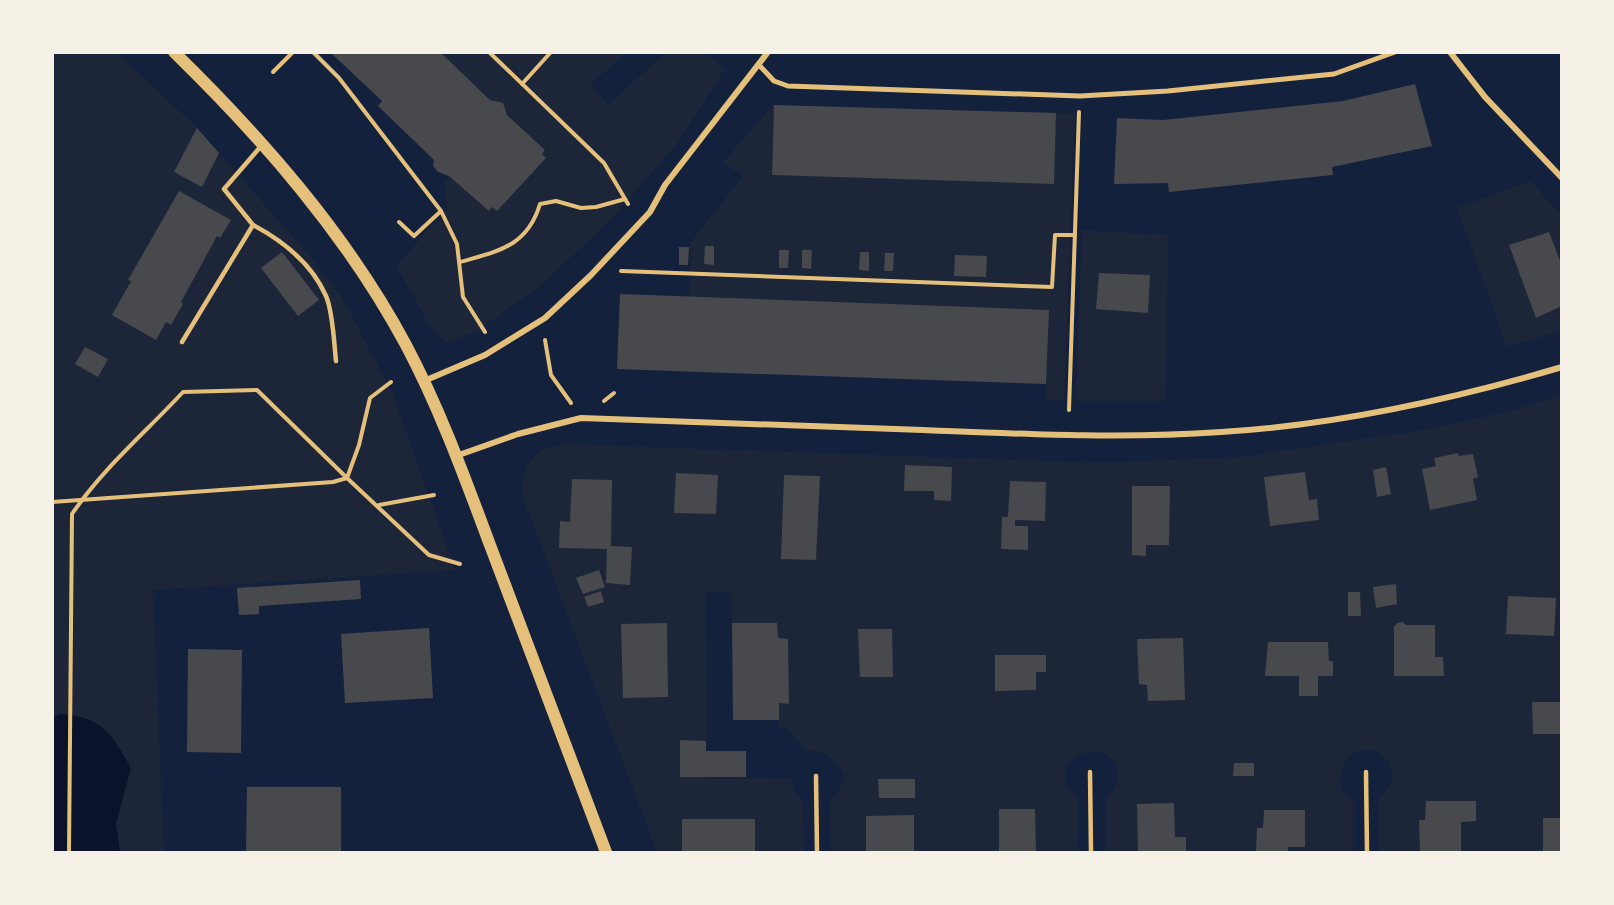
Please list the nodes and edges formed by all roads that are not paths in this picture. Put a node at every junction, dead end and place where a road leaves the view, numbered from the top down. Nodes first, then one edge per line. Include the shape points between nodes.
1 (174, 52) edge
2 (768, 52) edge
3 (1395, 52) edge
4 (1449, 52) edge
5 (760, 66) junction
6 (262, 144) junction
7 (1562, 178) edge
8 (253, 225) junction
9 (182, 342) dead end
10 (336, 361) dead end
11 (1562, 368) edge
12 (424, 381) junction
13 (456, 456) junction
14 (1090, 772) dead end
15 (1366, 772) dead end
16 (816, 776) dead end
17 (606, 852) edge
18 (817, 852) edge
19 (1091, 852) edge
20 (1367, 852) edge

1 - 6 main road
2 - 5 street
3 - 5 street via 1334,74 1080,96 788,86 774,81
4 - 7 street via 1485,97
5 - 12 street via 664,185 650,212 591,275 545,318 485,355
6 - 8 lane via 224,189
6 - 12 main road via 359,267
8 - 9 lane
8 - 10 lane via 280,239 300,258 326,297
11 - 13 street via 1392,410 1221,432 1079,436 581,418 518,434
12 - 13 main road
13 - 17 main road
14 - 19 lane
15 - 20 lane
16 - 18 lane

